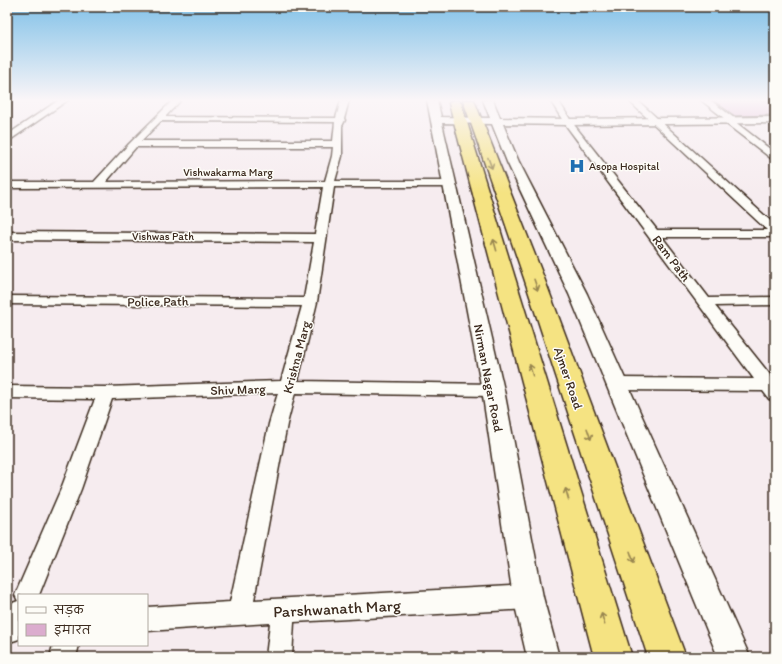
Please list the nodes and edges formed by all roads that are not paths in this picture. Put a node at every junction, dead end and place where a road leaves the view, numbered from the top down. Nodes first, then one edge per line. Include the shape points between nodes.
1 (20, 131) edge
2 (147, 131) edge
3 (338, 131) edge
4 (438, 131) edge
5 (475, 131) edge
6 (477, 131) edge
7 (486, 131) edge
8 (575, 131) edge
9 (664, 131) edge
10 (743, 131) edge
11 (7, 139) edge
12 (135, 144) junction
13 (337, 144) junction
14 (775, 157) edge
15 (98, 184) junction
16 (329, 184) junction
17 (450, 184) junction
18 (7, 185) edge
19 (775, 232) edge
20 (654, 234) junction
21 (7, 236) edge
22 (320, 238) junction
23 (7, 300) edge
24 (775, 301) edge
25 (310, 302) junction
26 (706, 302) junction
27 (617, 384) junction
28 (288, 387) junction
29 (772, 389) edge
30 (493, 390) junction
31 (7, 392) edge
32 (106, 393) junction
33 (27, 594) edge
34 (528, 597) junction
35 (283, 611) junction
36 (240, 613) junction
37 (148, 619) edge
38 (66, 646) edge
39 (62, 657) edge
40 (279, 657) edge
41 (543, 657) edge
42 (614, 657) edge
43 (667, 657) edge
44 (734, 657) edge

1 - 11 street
2 - 12 street
3 - 13 street, Krishna Marg
4 - 17 street, Nirman Nagar Road
42 -> 5 highway
6 -> 43 highway, Ajmer Road via 536,285
7 - 27 street via 513,162 578,294
8 - 20 street, Ram Path
9 - 19 street
10 - 14 street
12 - 13 street
12 - 15 street
13 - 16 street, Krishna Marg via 337,156
15 - 16 street, Vishwakarma Marg
15 - 18 street, Vishwakarma Marg
16 - 17 street, Vishwakarma Marg
16 - 22 street, Krishna Marg
17 - 30 street, Nirman Nagar Road
19 - 20 street
20 - 26 street, Ram Path
21 - 22 street, Vishwas Path
22 - 25 street, Krishna Marg
23 - 25 street, Police Path
24 - 26 street
25 - 28 street, Krishna Marg
26 - 29 street, Ram Path
27 - 29 street
27 - 44 street
28 - 30 street, Shiv Marg
28 - 32 street, Shiv Marg
28 - 36 street, Krishna Marg via 278,424
30 - 34 street, Nirman Nagar Road
31 - 32 street, Shiv Marg
32 - 33 street via 71,489
34 - 35 street, Parshwanath Marg
34 - 41 street, Nirman Nagar Road
35 - 36 street, Parshwanath Marg
35 - 40 street
36 - 37 street, Parshwanath Marg
38 - 39 street

